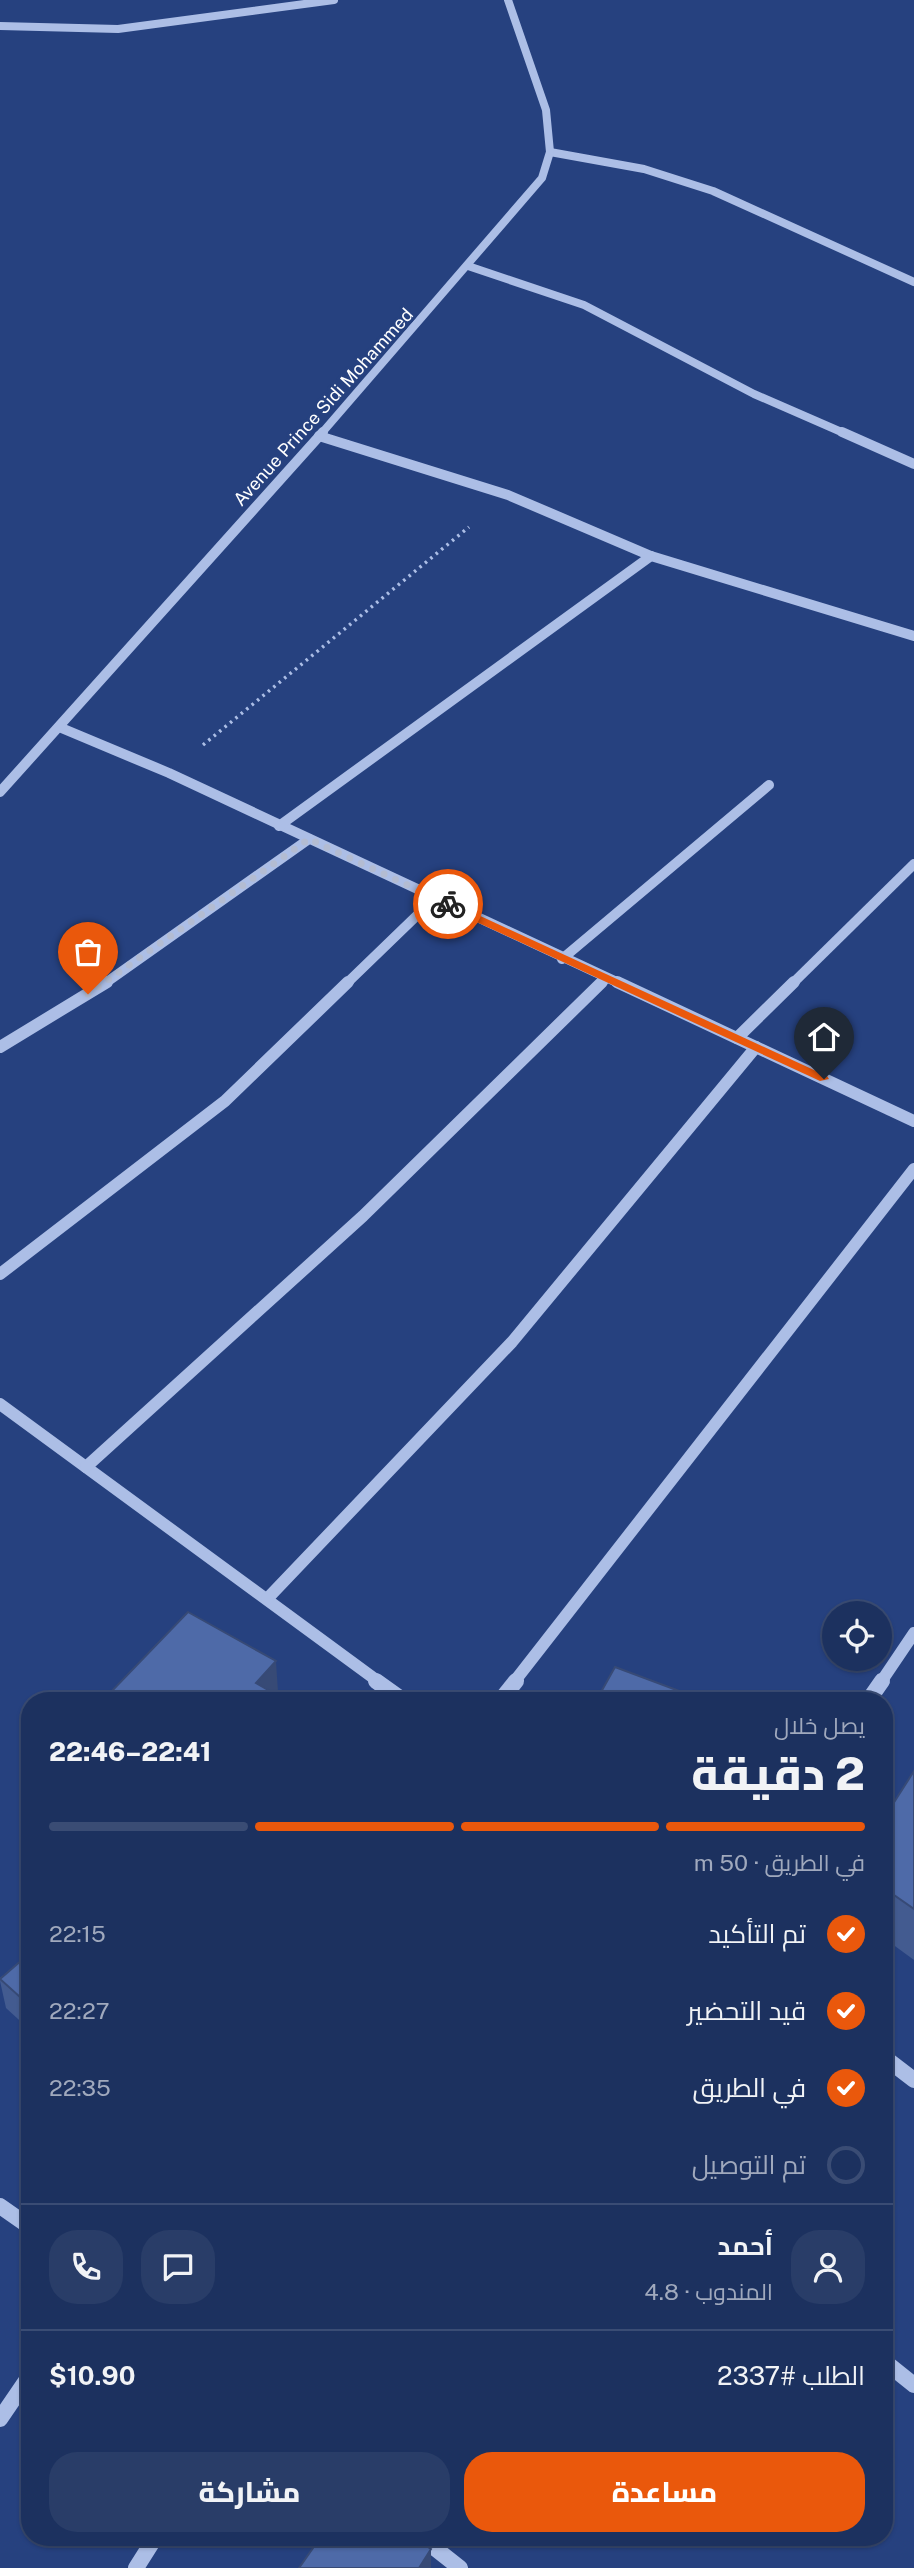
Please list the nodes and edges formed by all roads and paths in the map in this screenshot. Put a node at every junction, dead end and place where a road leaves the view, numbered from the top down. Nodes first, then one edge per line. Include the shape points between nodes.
1 (334, 0) edge
2 (508, 0) edge
3 (0, 26) edge
4 (550, 152) junction
5 (468, 266) junction
6 (914, 282) edge
7 (319, 436) junction
8 (914, 464) edge
9 (508, 495) junction
10 (652, 556) junction
11 (914, 636) edge
12 (59, 727) junction
13 (169, 773) junction
14 (769, 785) dead end
15 (0, 792) edge
16 (279, 826) junction
17 (309, 839) junction
18 (914, 864) edge
19 (435, 898) junction
20 (562, 959) junction
21 (605, 979) junction
22 (737, 1038) junction
23 (0, 1047) edge
24 (756, 1047) junction
25 (914, 1121) edge
26 (914, 1169) edge
27 (0, 1274) edge
28 (0, 1404) edge
29 (86, 1467) junction
30 (267, 1600) junction
31 (914, 1633) edge
32 (392, 1692) edge
33 (507, 1692) edge
34 (874, 1692) edge
35 (893, 2064) edge
36 (914, 2080) edge
37 (0, 2206) edge
38 (21, 2221) edge
39 (893, 2368) edge
40 (914, 2385) edge
41 (21, 2388) edge
42 (0, 2419) edge
43 (150, 2546) edge
44 (432, 2546) edge
45 (136, 2568) edge
46 (460, 2568) edge

1 - 3 street via 118,29
2 - 4 street, Avenue Prince Sidi Mohammed via 546,110
4 - 5 street, Avenue Prince Sidi Mohammed via 542,178
4 - 6 street via 683,182
5 - 7 street, Avenue Prince Sidi Mohammed
5 - 8 street via 584,304 754,394
7 - 9 street
7 - 12 street, Avenue Prince Sidi Mohammed
9 - 10 street
9 - 13 path
10 - 11 street
10 - 16 street
12 - 13 street
12 - 15 street, Avenue Prince Sidi Mohammed
13 - 16 street
14 - 20 street
16 - 17 street
17 - 19 street
17 - 23 street via 108,981
18 - 22 street
19 - 20 street
19 - 27 street via 225,1101
20 - 21 street
21 - 22 street
21 - 29 street via 363,1216
22 - 24 street
24 - 25 street
24 - 30 street via 512,1342
26 - 33 street
28 - 29 street
29 - 30 street
30 - 32 street
31 - 34 street
35 - 36 street
37 - 38 street
39 - 40 street
41 - 42 street
43 - 45 street
44 - 46 street

